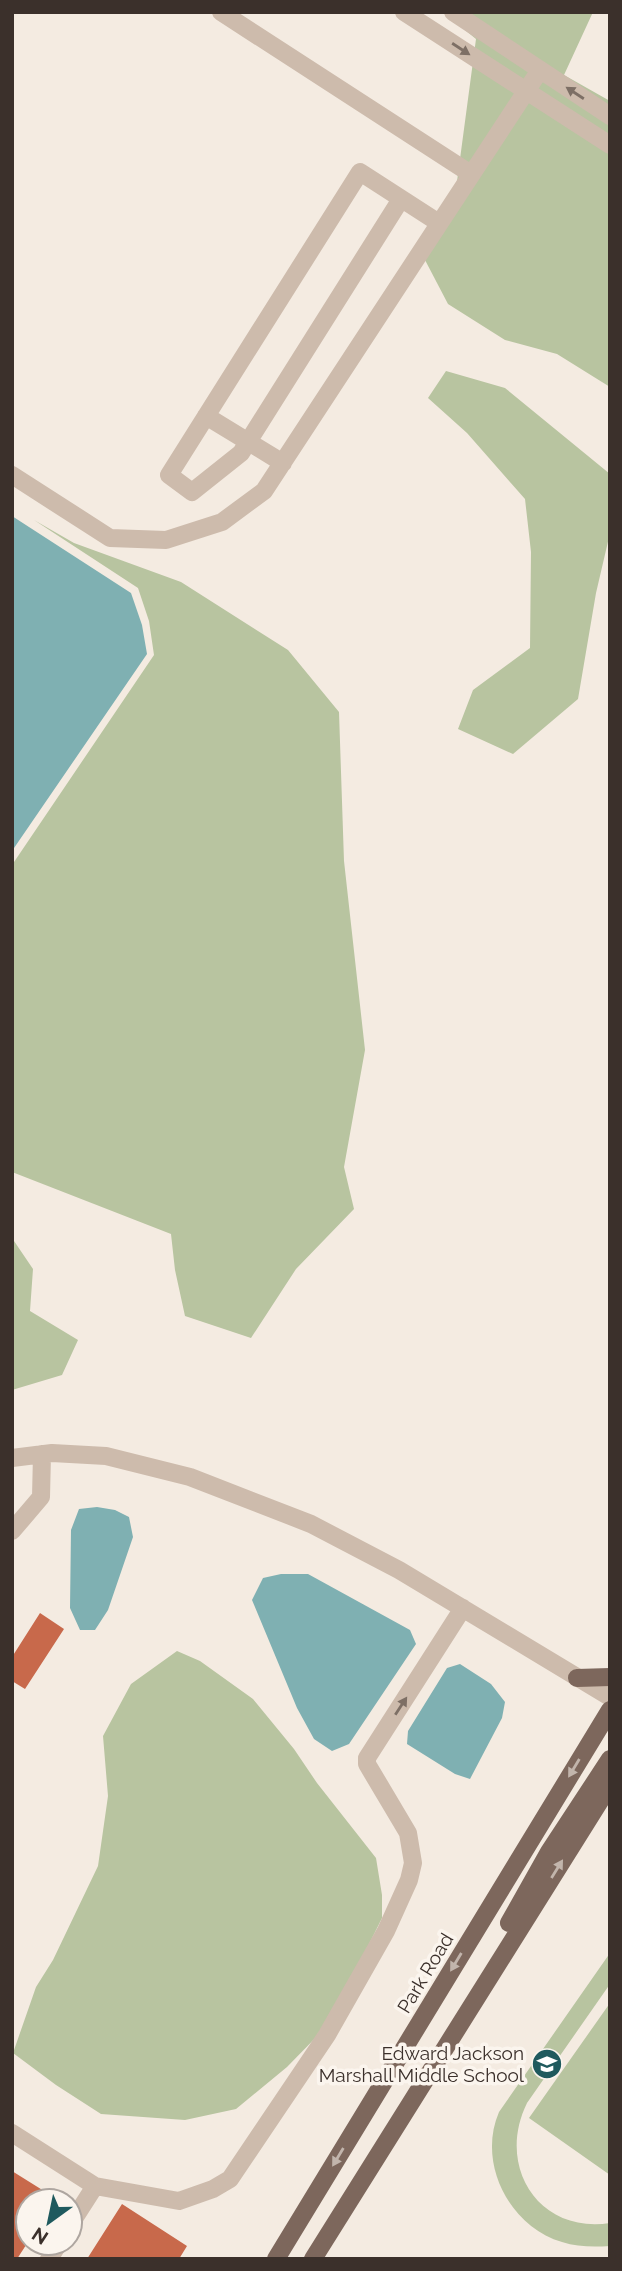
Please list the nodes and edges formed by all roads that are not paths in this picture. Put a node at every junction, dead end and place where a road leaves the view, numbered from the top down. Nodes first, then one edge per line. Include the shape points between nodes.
1 (221, 12) edge
2 (404, 12) edge
3 (453, 12) edge
4 (540, 70) junction
5 (525, 91) junction
6 (610, 116) edge
7 (610, 145) edge
8 (471, 174) junction
9 (401, 199) junction
10 (439, 223) junction
11 (206, 416) junction
12 (248, 442) junction
13 (283, 463) junction
14 (12, 475) edge
15 (42, 1454) junction
16 (12, 1458) edge
17 (12, 1531) edge
18 (463, 1608) junction
19 (610, 1677) edge
20 (577, 1678) junction
21 (610, 1698) edge
22 (610, 1710) edge
23 (610, 1759) edge
24 (610, 1785) edge
25 (505, 1951) junction
26 (12, 2133) edge
27 (95, 2186) junction
28 (84, 2203) edge
29 (275, 2259) edge
30 (313, 2259) edge

1 - 8 street
2 -> 5 street
3 - 4 street
4 - 5 street
6 -> 4 street
5 - 7 street
5 - 8 street
8 - 10 street
9 - 10 street
9 - 11 street via 360,173
9 - 12 street
10 - 13 street
11 - 12 street
11 - 12 street via 169,475 192,492 241,453
12 - 13 street
13 - 14 street via 264,491 222,522 166,540 110,538
15 - 16 street
15 - 17 street via 41,1497
15 - 18 street via 106,1456 190,1477 311,1524
18 - 20 street
27 -> 18 street via 179,2201 226,2182 327,2035 386,1931 413,1863 408,1833 367,1758
19 - 20 main road
20 - 21 street
22 -> 29 main road, Park Road
23 - 25 main road via 509,1924
25 -> 24 main road
25 - 30 main road
26 - 27 street
27 - 28 street

